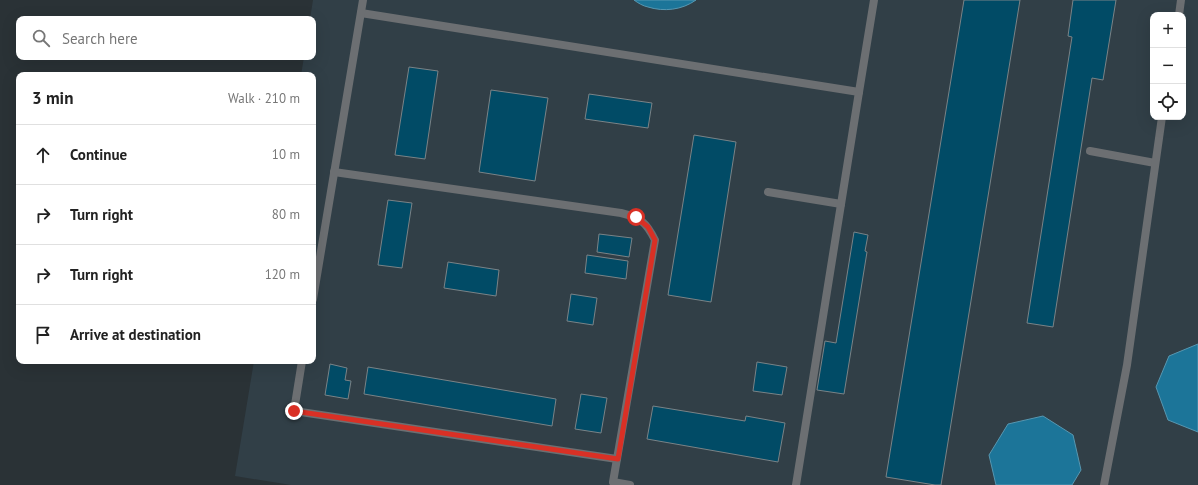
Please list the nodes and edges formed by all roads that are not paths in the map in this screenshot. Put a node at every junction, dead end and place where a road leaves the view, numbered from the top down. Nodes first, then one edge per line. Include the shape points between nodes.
1 (363, 0) edge
2 (874, 0) edge
3 (1181, 0) edge
4 (1179, 12) edge
5 (361, 13) junction
6 (858, 92) junction
7 (1162, 120) edge
8 (1090, 151) dead end
9 (1155, 163) junction
10 (334, 172) junction
11 (768, 192) dead end
12 (841, 204) junction
13 (316, 281) edge
14 (302, 364) edge
15 (618, 459) junction
16 (630, 485) edge
17 (796, 485) edge
18 (1104, 485) edge

1 - 5 lane
2 - 6 lane
3 - 4 lane
5 - 6 lane
5 - 10 lane
6 - 12 lane
7 - 9 lane
8 - 9 lane
9 - 18 lane via 1127,365
10 - 13 lane
10 - 15 lane via 621,213 636,217 648,227 655,240
11 - 12 lane
12 - 17 lane
14 - 15 lane via 294,411
15 - 16 lane via 613,482

